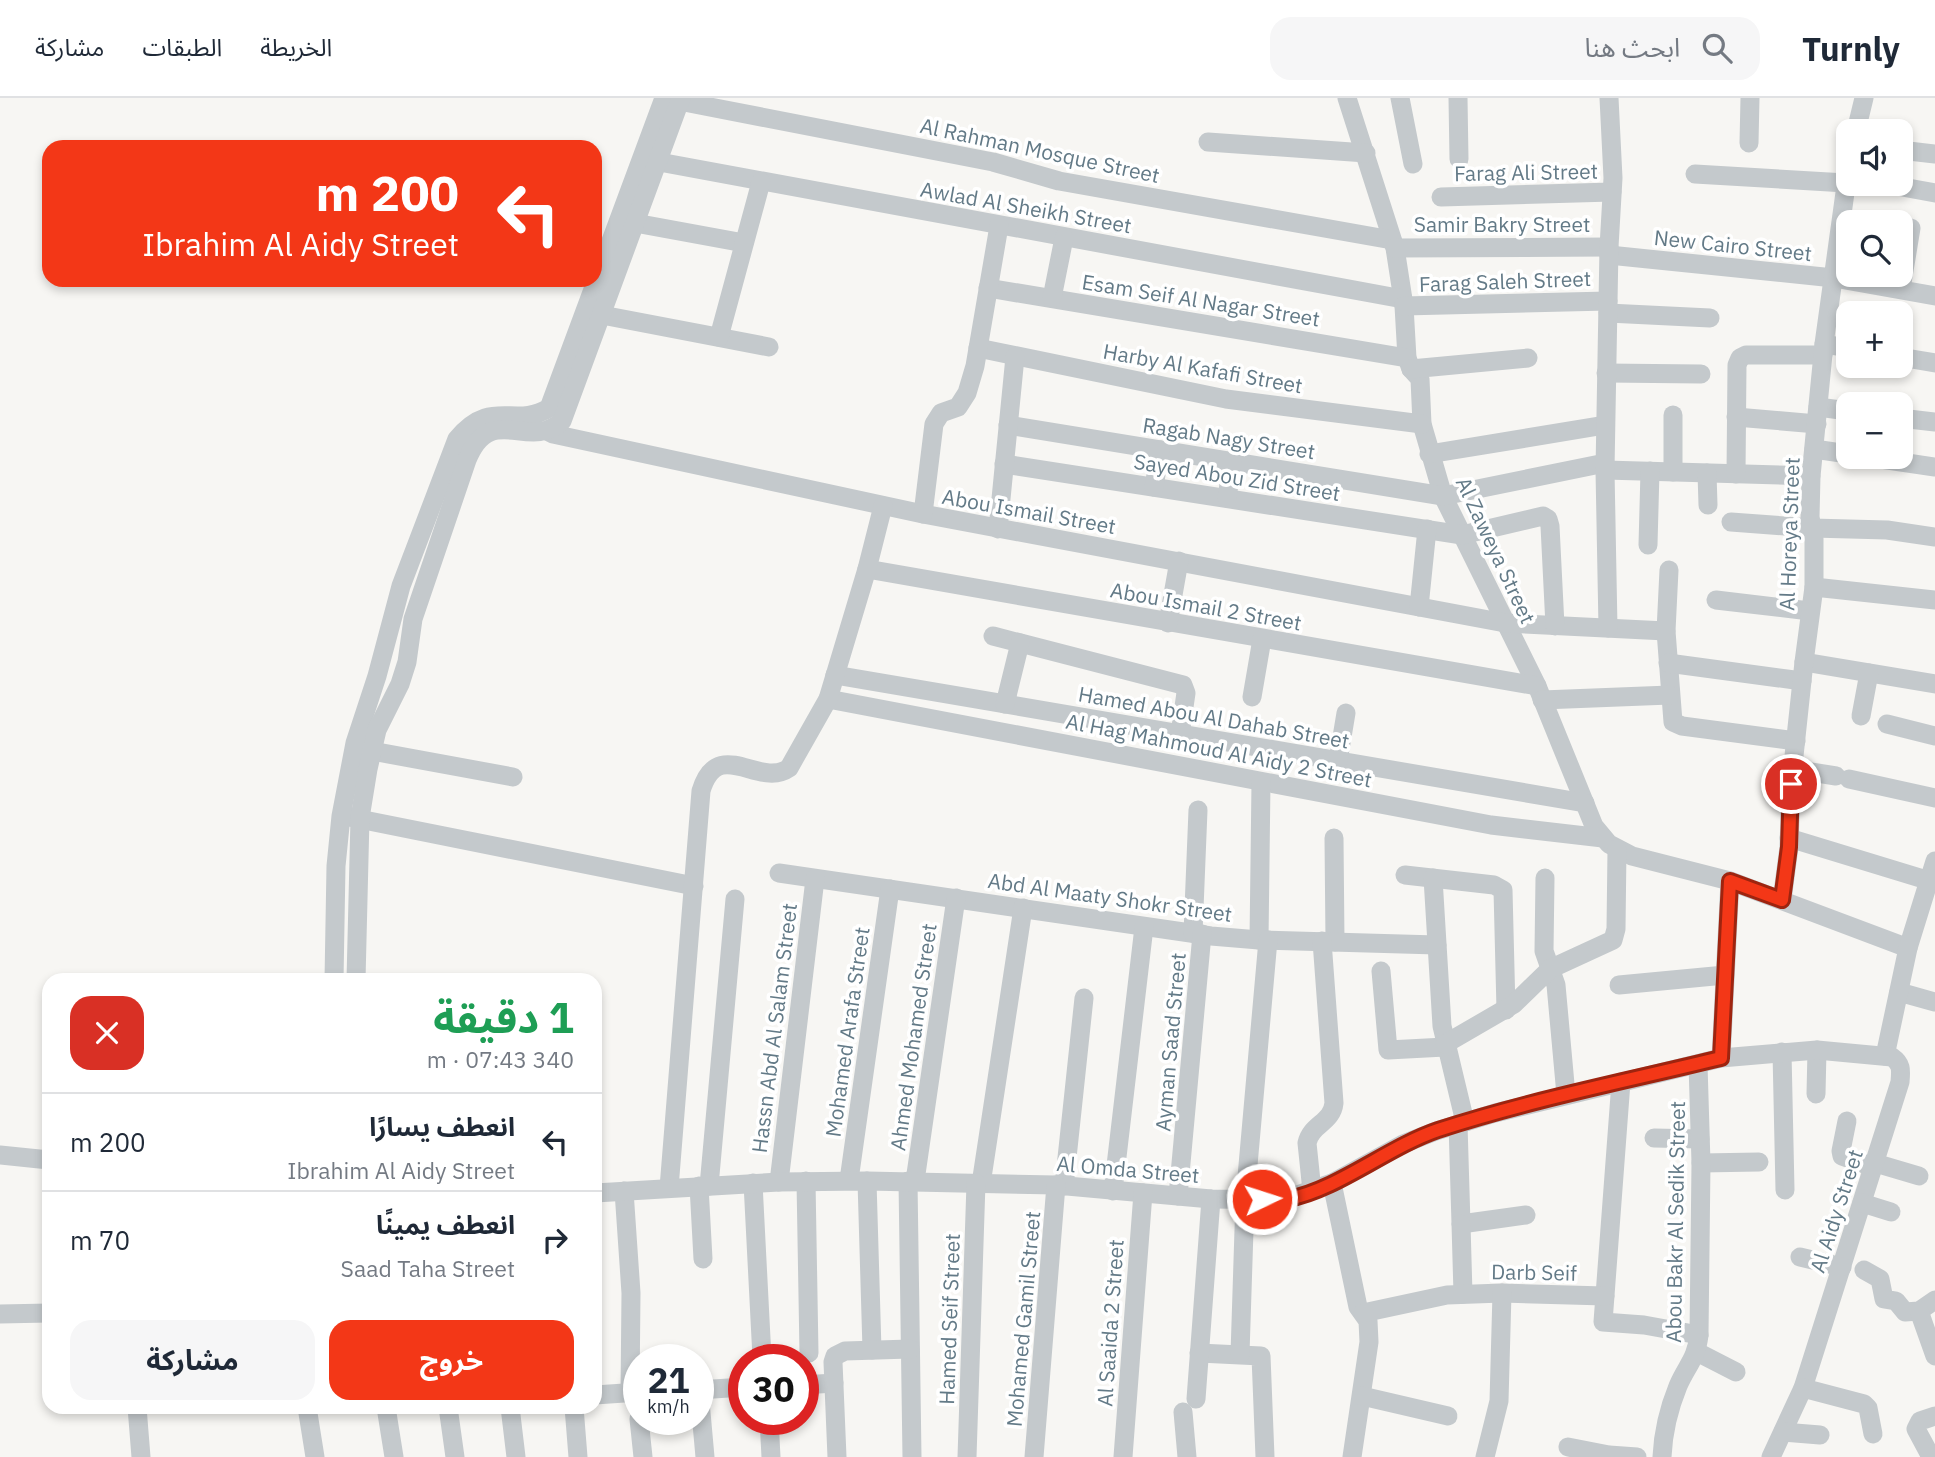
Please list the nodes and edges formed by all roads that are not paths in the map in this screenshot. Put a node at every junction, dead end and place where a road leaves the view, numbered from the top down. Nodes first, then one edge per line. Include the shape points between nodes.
1 (1347, 98) edge
2 (1400, 98) edge
3 (1458, 98) edge
4 (1609, 98) edge
5 (1750, 98) edge
6 (1864, 98) edge
7 (675, 99) edge
8 (1859, 119) edge
9 (1208, 142) dead end
10 (1749, 143) dead end
11 (1913, 151) edge
12 (1366, 153) junction
13 (1935, 154) edge
14 (1460, 159) dead end
15 (648, 160) junction
16 (1413, 164) dead end
17 (1695, 174) dead end
18 (1836, 177) edge
19 (761, 182) junction
20 (1913, 189) edge
21 (1612, 192) junction
22 (1935, 193) edge
23 (1845, 196) edge
24 (1441, 197) dead end
25 (635, 223) junction
26 (999, 226) junction
27 (1064, 237) junction
28 (744, 243) junction
29 (1394, 244) junction
30 (1609, 251) junction
31 (602, 275) edge
32 (1834, 278) junction
33 (597, 287) edge
34 (988, 288) junction
35 (1901, 289) joint
36 (1935, 296) edge
37 (1052, 298) junction
38 (1404, 303) junction
39 (1608, 307) junction
40 (602, 315) junction
41 (1710, 318) dead end
42 (719, 337) junction
43 (769, 347) dead end
44 (978, 348) junction
45 (1836, 349) edge
46 (1824, 350) junction
47 (1015, 357) junction
48 (1528, 358) dead end
49 (1913, 359) edge
50 (1409, 363) junction
51 (1935, 363) edge
52 (1606, 373) junction
53 (1701, 374) dead end
54 (1836, 413) edge
55 (1673, 415) dead end
56 (1817, 415) junction
57 (1736, 417) junction
58 (1913, 419) edge
59 (1935, 422) edge
60 (492, 423) junction
61 (1422, 424) junction
62 (1008, 425) junction
63 (1605, 425) junction
64 (548, 431) junction
65 (1814, 449) junction
66 (1160, 450) junction
67 (1836, 452) edge
68 (1429, 454) junction
69 (1231, 463) junction
70 (1004, 464) junction
71 (1913, 464) edge
72 (1605, 467) junction
73 (1935, 467) edge
74 (1650, 471) junction
75 (1673, 472) junction
76 (1707, 473) junction
77 (1736, 474) junction
78 (1811, 476) junction
79 (1154, 487) junction
80 (1443, 496) junction
81 (1227, 498) junction
82 (1708, 505) dead end
83 (883, 506) junction
84 (923, 514) junction
85 (437, 517) junction
86 (1731, 522) dead end
87 (1812, 528) junction
88 (999, 529) junction
89 (1427, 529) junction
90 (1462, 535) junction
91 (1935, 537) edge
92 (1648, 545) dead end
93 (1179, 561) junction
94 (867, 569) junction
95 (1669, 570) dead end
96 (1814, 587) junction
97 (1716, 600) dead end
98 (1935, 600) edge
99 (1419, 607) junction
100 (1810, 611) junction
101 (1168, 623) junction
102 (1506, 623) junction
103 (1555, 625) junction
104 (1608, 628) junction
105 (1666, 631) junction
106 (993, 636) dead end
107 (1262, 639) junction
108 (1020, 643) junction
109 (1668, 663) junction
110 (1803, 671) junction
111 (1869, 673) junction
112 (835, 675) junction
113 (1935, 684) edge
114 (1540, 693) junction
115 (1670, 695) junction
116 (1252, 697) dead end
117 (828, 699) junction
118 (1005, 704) junction
119 (1346, 713) dead end
120 (1861, 716) dead end
121 (1887, 724) dead end
122 (1180, 734) junction
123 (1935, 736) edge
124 (1796, 741) junction
125 (1244, 745) junction
126 (372, 751) junction
127 (1338, 761) junction
128 (1793, 769) junction
129 (513, 777) dead end
130 (1238, 778) junction
131 (1261, 782) junction
132 (1935, 798) edge
133 (1585, 803) junction
134 (1198, 810) dead end
135 (351, 817) junction
136 (1334, 838) dead end
137 (1789, 838) junction
138 (1610, 844) junction
139 (1935, 860) edge
140 (779, 873) dead end
141 (1405, 875) dead end
142 (1433, 878) junction
143 (1545, 878) dead end
144 (815, 879) junction
145 (1730, 881) junction
146 (694, 886) junction
147 (1931, 888) edge
148 (890, 889) junction
149 (956, 898) junction
150 (735, 899) dead end
151 (1782, 900) junction
152 (1023, 908) junction
153 (1144, 926) junction
154 (1198, 934) junction
155 (1264, 940) junction
156 (1328, 942) junction
157 (1437, 945) junction
158 (1908, 948) junction
159 (1550, 969) junction
160 (1381, 971) dead end
161 (334, 973) edge
162 (356, 973) edge
163 (1725, 975) junction
164 (1619, 985) dead end
165 (1899, 992) junction
166 (1084, 998) dead end
167 (1935, 1002) edge
168 (1506, 1010) junction
169 (1445, 1045) junction
170 (1817, 1050) junction
171 (1782, 1052) junction
172 (1885, 1056) junction
173 (1721, 1058) junction
174 (1698, 1063) junction
175 (1621, 1082) junction
176 (1816, 1094) dead end
177 (1566, 1095) junction
178 (1847, 1121) dead end
179 (1462, 1123) junction
180 (1654, 1138) dead end
181 (1700, 1139) junction
182 (0, 1155) edge
183 (42, 1159) edge
184 (1759, 1162) dead end
185 (1701, 1163) junction
186 (1874, 1165) junction
187 (1919, 1177) dead end
188 (858, 1180) junction
189 (806, 1181) junction
190 (911, 1181) junction
191 (779, 1182) junction
192 (753, 1183) junction
193 (978, 1183) junction
194 (1332, 1183) junction
195 (704, 1186) junction
196 (1060, 1186) junction
197 (669, 1188) junction
198 (1785, 1190) dead end
199 (624, 1191) junction
200 (1113, 1191) junction
201 (1312, 1191) junction
202 (602, 1193) edge
203 (1143, 1193) junction
204 (1178, 1196) junction
205 (1211, 1199) junction
206 (1245, 1199) junction
207 (1862, 1203) junction
208 (1891, 1212) dead end
209 (1526, 1215) dead end
210 (1461, 1224) junction
211 (1800, 1257) dead end
212 (703, 1259) dead end
213 (1842, 1267) junction
214 (1864, 1270) dead end
215 (1502, 1293) junction
216 (1463, 1294) junction
217 (1605, 1296) junction
218 (1927, 1306) edge
219 (42, 1313) edge
220 (0, 1314) edge
221 (1363, 1314) junction
222 (633, 1344) edge
223 (761, 1344) edge
224 (808, 1344) edge
225 (1698, 1344) junction
226 (910, 1349) junction
227 (872, 1350) junction
228 (1199, 1353) junction
229 (1240, 1354) junction
230 (1935, 1356) edge
231 (1736, 1372) dead end
232 (834, 1383) junction
233 (819, 1384) edge
234 (1803, 1388) junction
235 (623, 1394) edge
236 (602, 1395) edge
237 (1362, 1396) junction
238 (137, 1414) edge
239 (308, 1414) edge
240 (387, 1414) edge
241 (449, 1414) edge
242 (511, 1414) edge
243 (574, 1414) edge
244 (1448, 1416) dead end
245 (1935, 1416) edge
246 (1783, 1432) junction
247 (1873, 1434) dead end
248 (641, 1435) edge
249 (703, 1435) edge
250 (770, 1435) edge
251 (1820, 1435) dead end
252 (1568, 1447) dead end
253 (141, 1457) edge
254 (315, 1457) edge
255 (394, 1457) edge
256 (455, 1457) edge
257 (516, 1457) edge
258 (578, 1457) edge
259 (643, 1457) edge
260 (705, 1457) edge
261 (771, 1457) edge
262 (837, 1457) edge
263 (912, 1457) edge
264 (967, 1457) edge
265 (1034, 1457) edge
266 (1123, 1457) edge
267 (1186, 1457) edge
268 (1265, 1457) edge
269 (1352, 1457) edge
270 (1485, 1457) edge
271 (1637, 1457) edge
272 (1662, 1457) edge
273 (1771, 1457) edge
274 (1931, 1457) edge

1 - 12 street, Al Zaweya Street
2 - 16 street
3 - 14 street
4 - 21 street
5 - 10 street
6 - 8 street
7 - 15 street
7 - 29 street, Al Rahman Mosque Street via 1009,165 1059,181
9 - 12 street
11 - 13 street
12 - 29 street, Al Zaweya Street
15 - 19 street, Awlad Al Sheikh Street
15 - 25 street
15 - 31 street
17 - 18 street
19 - 26 street, Awlad Al Sheikh Street
19 - 28 street
20 - 22 street
21 - 24 street, Farag Ali Street
21 - 30 street
23 - 32 street, Al Horeya Street
25 - 28 street
25 - 40 street
26 - 27 street, Awlad Al Sheikh Street
26 - 34 street
27 - 37 street
27 - 38 street, Awlad Al Sheikh Street
28 - 42 street
29 - 30 street, Samir Bakry Street
29 - 38 street, Al Zaweya Street
30 - 32 street, New Cairo Street
30 - 39 street
32 - 35 street, New Cairo Street
32 - 46 street, Al Horeya Street
33 - 60 street via 549,408 538,415
34 - 37 street, Esam Seif Al Nagar Street
34 - 44 street
35 - 36 street, New Cairo Street
37 - 50 street, Esam Seif Al Nagar Street
38 - 39 street, Farag Saleh Street
38 - 50 street, Al Zaweya Street
39 - 41 street, Farag Saleh Street
39 - 52 street
40 - 42 street
40 - 64 street via 567,414
42 - 43 street
44 - 47 street, Harby Al Kafafi Street
44 - 84 street via 963,402 941,413 934,424
45 - 46 street
46 - 56 street, Al Horeya Street
46 - 57 street via 1740,358
47 - 61 street, Harby Al Kafafi Street via 1226,399
47 - 62 street
48 - 50 street, Esam Seif Al Nagar Street
49 - 51 street
50 - 61 street, Al Zaweya Street via 1420,379
52 - 53 street
52 - 63 street
54 - 56 street
55 - 75 street
56 - 57 street
56 - 65 street, Al Horeya Street
57 - 77 street
58 - 59 street
60 - 64 street, Abou Ismail Street
60 - 85 street via 476,421 457,439
61 - 68 street, Al Zaweya Street
62 - 66 street, Ragab Nagy Street
62 - 70 street
63 - 68 street
63 - 72 street
64 - 83 street, Abou Ismail Street
65 - 67 street
65 - 78 street, Al Horeya Street
66 - 69 street, Ragab Nagy Street
66 - 79 street
68 - 80 street, Al Zaweya Street
69 - 80 street, Ragab Nagy Street
69 - 81 street
70 - 79 street, Sayed Abou Zid Street
70 - 88 street
71 - 73 street
72 - 74 street
72 - 80 street
72 - 104 street
74 - 75 street
74 - 92 street
75 - 76 street
76 - 77 street
76 - 82 street
77 - 78 street
78 - 87 street, Al Horeya Street
79 - 81 street, Sayed Abou Zid Street
80 - 90 street, Al Zaweya Street
81 - 89 street, Sayed Abou Zid Street
83 - 84 street, Abou Ismail Street
83 - 94 street
84 - 88 street, Abou Ismail Street
85 - 126 street via 407,662
85 - 135 street via 401,586 355,743
86 - 87 street
87 - 91 street
87 - 96 street, Al Horeya Street
88 - 93 street, Abou Ismail Street
89 - 90 street, Sayed Abou Zid Street
89 - 99 street
90 - 102 street, Al Zaweya Street
90 - 103 street via 1546,517
93 - 99 street, Abou Ismail Street
93 - 101 street
94 - 101 street, Abou Ismail 2 Street
94 - 112 street
95 - 105 street
96 - 98 street
96 - 100 street, Al Horeya Street
97 - 100 street
99 - 102 street, Abou Ismail Street
100 - 110 street, Al Horeya Street
101 - 107 street, Abou Ismail 2 Street
102 - 103 street, Abou Ismail Street
102 - 114 street, Al Zaweya Street
103 - 104 street, Abou Ismail Street
104 - 105 street, Abou Ismail Street
105 - 109 street
106 - 108 street
107 - 114 street, Abou Ismail 2 Street
107 - 116 street
108 - 118 street
108 - 122 street via 1183,685
109 - 110 street
109 - 115 street
110 - 111 street
110 - 124 street, Al Horeya Street
111 - 113 street
111 - 120 street
112 - 117 street
112 - 118 street, Hamed Abou Al Dahab Street
114 - 115 street, Abou Ismail 2 Street
114 - 133 street, Al Zaweya Street
115 - 124 street via 1676,725
117 - 130 street, Al Hag Mahmoud Al Aidy 2 Street
117 - 146 street via 784,772 727,764 706,776
118 - 122 street, Hamed Abou Al Dahab Street
119 - 127 street
121 - 123 street
122 - 125 street, Hamed Abou Al Dahab Street
124 - 128 street, Al Horeya Street
125 - 127 street, Hamed Abou Al Dahab Street
125 - 130 street
126 - 129 street
126 - 135 street
127 - 133 street, Hamed Abou Al Dahab Street
128 - 132 street
128 - 137 street, Al Horeya Street
130 - 131 street, Al Hag Mahmoud Al Aidy 2 Street
131 - 138 street, Al Hag Mahmoud Al Aidy 2 Street
131 - 155 street
133 - 138 street, Al Zaweya Street via 1594,826
134 - 154 street, Ayman Saad Street
135 - 146 street
135 - 161 street via 337,866
135 - 162 street
136 - 156 street
137 - 147 street
137 - 151 street, Al Horeya Street
138 - 145 street via 1632,856
138 - 159 street via 1616,936
139 - 147 street
140 - 144 street, Abd Al Maaty Shokr Street
141 - 142 street
142 - 157 street, Darb Seif
142 - 168 street via 1503,890
143 - 159 street via 1544,951
144 - 148 street, Abd Al Maaty Shokr Street
144 - 191 street, Hassn Abd Al Salam Street
145 - 151 street
145 - 163 street
146 - 197 street
147 - 158 street
148 - 149 street, Abd Al Maaty Shokr Street
148 - 188 street, Mohamed Arafa Street
149 - 152 street, Abd Al Maaty Shokr Street
149 - 190 street, Ahmed Mohamed Street
150 - 195 street
151 - 158 street
152 - 153 street, Abd Al Maaty Shokr Street
152 - 193 street, Hamed Seif Street
153 - 154 street, Abd Al Maaty Shokr Street
153 - 200 street
154 - 155 street, Abd Al Maaty Shokr Street
154 - 204 street, Ayman Saad Street
155 - 156 street, Abd Al Maaty Shokr Street
155 - 206 street
156 - 157 street, Abd Al Maaty Shokr Street
156 - 201 street via 1334,1103 1331,1115 1312,1130 1307,1143
157 - 169 street, Darb Seif
158 - 165 street
159 - 168 street
159 - 177 street via 1557,993
160 - 169 street via 1388,1050
163 - 164 street
163 - 173 street
165 - 167 street
165 - 172 street
166 - 196 street
168 - 169 street
169 - 179 street, Darb Seif
170 - 171 street, Al Omda Street
170 - 172 street, Al Omda Street
170 - 176 street
171 - 173 street, Al Omda Street
171 - 198 street
172 - 186 street, Al Aidy Street via 1899,1062 1902,1070
173 - 174 street, Al Omda Street
174 - 175 street, Al Omda Street
174 - 181 street, Abou Bakr Al Sedik Street
175 - 177 street, Al Omda Street
175 - 217 street
177 - 179 street, Al Omda Street
178 - 186 street via 1842,1156
179 - 194 street, Al Omda Street via 1404,1144
179 - 210 street, Darb Seif
180 - 181 street
181 - 185 street, Abou Bakr Al Sedik Street
182 - 183 street
184 - 185 street
185 - 225 street, Abou Bakr Al Sedik Street
186 - 187 street
186 - 207 street, Al Aidy Street
188 - 189 street, Al Omda Street
188 - 190 street, Al Omda Street
188 - 227 street, Mohamed Arafa Street
189 - 191 street, Al Omda Street
189 - 224 street
190 - 193 street, Al Omda Street
190 - 226 street, Ahmed Mohamed Street
191 - 192 street, Al Omda Street
192 - 195 street, Al Omda Street
192 - 223 street
193 - 196 street, Al Omda Street
193 - 264 street, Hamed Seif Street
194 - 201 street, Al Omda Street
194 - 221 street
195 - 197 street, Al Omda Street
195 - 212 street
196 - 200 street, Al Omda Street
196 - 265 street, Mohamed Gamil Street
197 - 199 street, Al Omda Street
199 - 202 street, Al Omda Street
199 - 222 street
200 - 203 street, Al Omda Street
201 - 206 street, Al Omda Street via 1283,1200
203 - 204 street, Al Omda Street
203 - 266 street, Al Saaida 2 Street
204 - 205 street, Al Omda Street
205 - 206 street, Al Omda Street
205 - 228 street
206 - 229 street
207 - 208 street
207 - 213 street, Al Aidy Street
209 - 210 street
210 - 216 street, Darb Seif
211 - 213 street
213 - 234 street, Al Aidy Street
214 - 218 street via 1880,1279 1884,1299 1896,1301 1905,1312
215 - 216 street, Darb Seif
215 - 217 street, Darb Seif
215 - 270 street via 1499,1401
216 - 221 street, Darb Seif
217 - 225 street via 1604,1323 1644,1325
218 - 230 street
219 - 220 street
221 - 237 street via 1369,1342
225 - 231 street
225 - 272 street, Abou Bakr Al Sedik Street via 1678,1385
226 - 227 street
226 - 263 street, Ahmed Mohamed Street
227 - 232 street via 835,1356
228 - 229 street
228 - 267 street
229 - 268 street via 1263,1358
232 - 233 street
232 - 262 street
234 - 246 street, Al Aidy Street
234 - 247 street via 1864,1404
235 - 236 street
237 - 244 street
237 - 269 street
238 - 253 street
239 - 254 street
240 - 255 street
241 - 256 street
242 - 257 street
243 - 258 street
245 - 274 street via 1920,1421 1916,1429
246 - 251 street
246 - 273 street, Al Aidy Street
248 - 259 street
249 - 260 street
250 - 261 street
252 - 271 street

